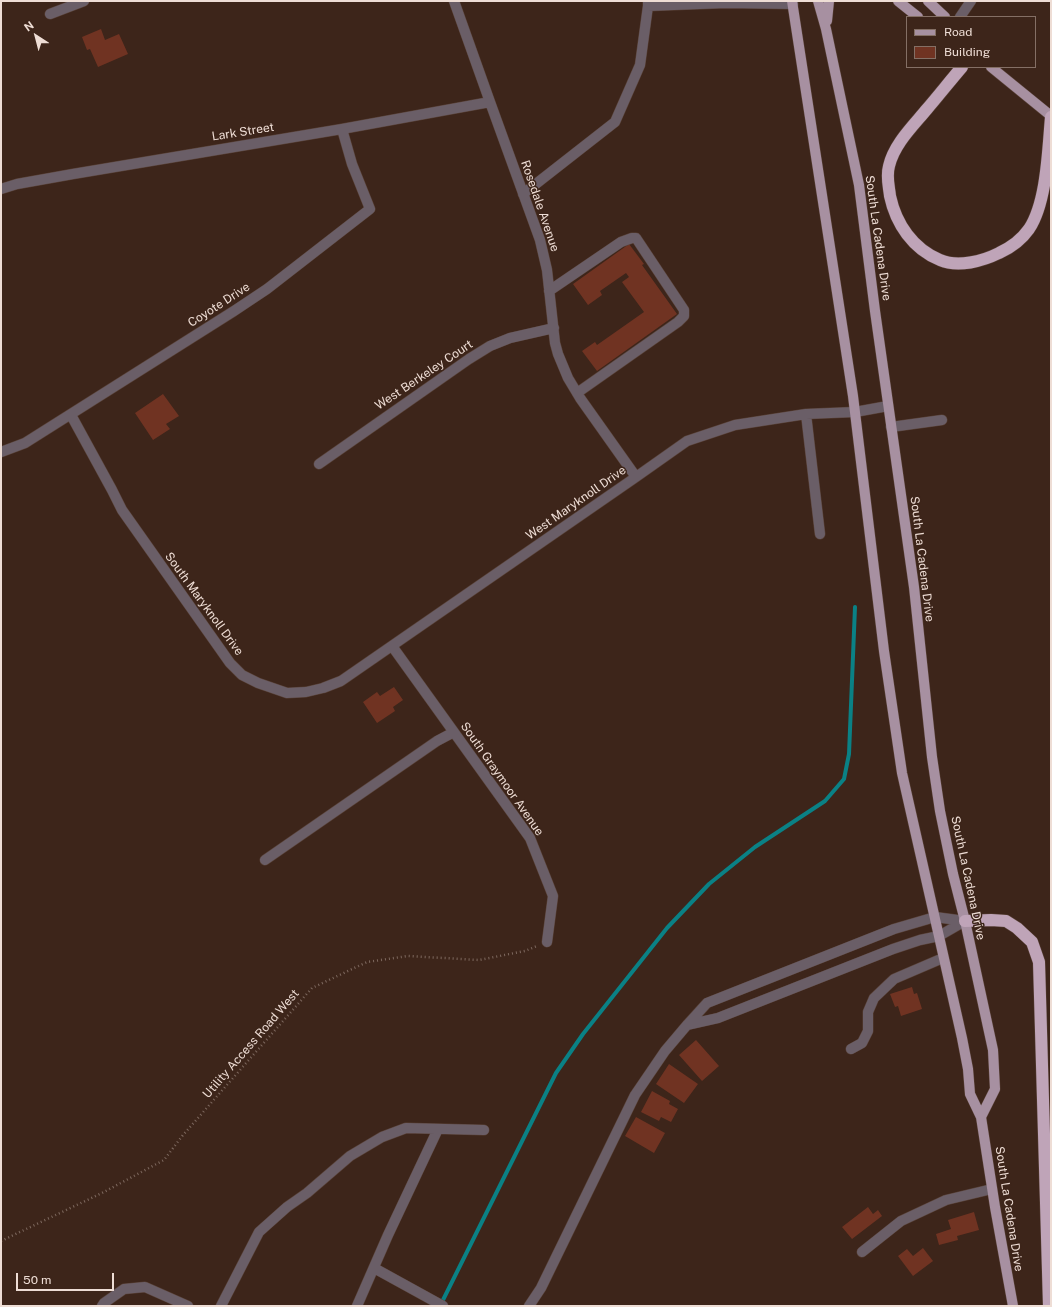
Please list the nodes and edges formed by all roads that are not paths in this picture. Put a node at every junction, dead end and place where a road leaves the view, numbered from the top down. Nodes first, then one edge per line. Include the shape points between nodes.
1 (84, 1) edge
2 (454, 1) edge
3 (818, 1) edge
4 (829, 1) edge
5 (898, 1) edge
6 (928, 1) edge
7 (971, 1) edge
8 (792, 2) edge
9 (648, 3) edge
10 (690, 3) edge
11 (50, 14) dead end
12 (917, 16) edge
13 (943, 16) edge
14 (961, 16) edge
15 (826, 29) junction
16 (961, 68) edge
17 (992, 68) edge
18 (490, 102) junction
19 (1051, 116) edge
20 (342, 129) junction
21 (1, 189) edge
22 (523, 194) junction
23 (549, 291) junction
24 (554, 328) junction
25 (577, 393) junction
26 (888, 406) junction
27 (855, 412) junction
28 (806, 414) junction
29 (71, 415) junction
30 (942, 420) dead end
31 (891, 427) junction
32 (1, 452) edge
33 (319, 464) dead end
34 (636, 477) junction
35 (820, 534) dead end
36 (392, 646) junction
37 (306, 692) joint
38 (454, 732) junction
39 (265, 860) dead end
40 (935, 917) junction
41 (964, 921) junction
42 (939, 936) junction
43 (547, 942) road end
44 (943, 958) junction
45 (687, 1025) junction
46 (851, 1048) dead end
47 (981, 1117) junction
48 (438, 1129) junction
49 (484, 1130) dead end
50 (992, 1189) junction
51 (862, 1252) dead end
52 (374, 1268) junction
53 (102, 1306) edge
54 (188, 1306) edge
55 (221, 1306) edge
56 (357, 1306) edge
57 (443, 1306) edge
58 (529, 1306) edge
59 (1013, 1306) edge
60 (1049, 1306) edge

1 - 11 street
2 - 18 street, Rosedale Avenue
3 - 15 main road, South La Cadena Drive
4 - 15 main road
5 - 12 main road
6 - 13 main road
7 - 14 street
8 - 10 street
8 - 27 main road, South La Cadena Drive
9 - 10 street
9 - 22 street via 640,65 614,122
15 - 26 main road, South La Cadena Drive via 859,185
16 - 19 highway via 896,149 889,166 887,181 893,210 901,226 912,240 941,261 956,263 988,259 1020,240 1029,229 1043,193
17 - 19 main road
18 - 20 street, Lark Street
18 - 22 street, Rosedale Avenue
20 - 21 street, Lark Street via 73,174
20 - 29 street, Coyote Drive via 352,164 370,209 261,293
22 - 23 street, Rosedale Avenue via 540,240
23 - 24 street, Rosedale Avenue
23 - 25 street via 620,242 636,238 684,310 684,316 678,322
24 - 25 street, Rosedale Avenue via 558,354
24 - 33 street, West Berkeley Court via 510,338 490,346
25 - 34 street, Rosedale Avenue
26 - 27 street, West Maryknoll Drive
26 - 31 main road, South La Cadena Drive
27 - 28 street, West Maryknoll Drive
27 - 40 main road, South La Cadena Drive via 884,651 902,774
28 - 34 street, West Maryknoll Drive via 735,424 687,441
28 - 35 street
29 - 32 street, Coyote Drive via 25,443
29 - 37 street, South Maryknoll Drive via 122,510 230,663 242,675 258,683 287,693
30 - 31 street
31 - 41 main road, South La Cadena Drive via 914,587 932,757 940,811
34 - 36 street, West Maryknoll Drive
36 - 37 street, West Maryknoll Drive via 341,681
36 - 38 street, South Graymoor Avenue
38 - 39 street via 437,741
38 - 43 street, South Graymoor Avenue via 530,838 553,896
40 - 41 street
40 - 42 main road, South La Cadena Drive
40 - 45 street via 894,929 707,1003
41 - 42 street
41 - 47 main road, South La Cadena Drive via 993,1050 995,1089
41 - 60 highway via 1006,921 1032,942 1039,962
42 - 44 main road, South La Cadena Drive
42 - 45 street via 893,949 718,1018
44 - 46 street via 894,979 874,998 868,1012 868,1031 862,1043
44 - 47 main road, South La Cadena Drive via 962,1038 970,1094
45 - 58 street via 665,1051 635,1096 541,1288
47 - 50 main road, South La Cadena Drive
48 - 49 street
48 - 52 street
48 - 55 street via 406,1128 382,1137 350,1156 287,1207 259,1232
50 - 51 street via 946,1200 901,1221
50 - 59 main road, South La Cadena Drive
52 - 56 street
52 - 57 street
53 - 54 street via 124,1289 145,1287

